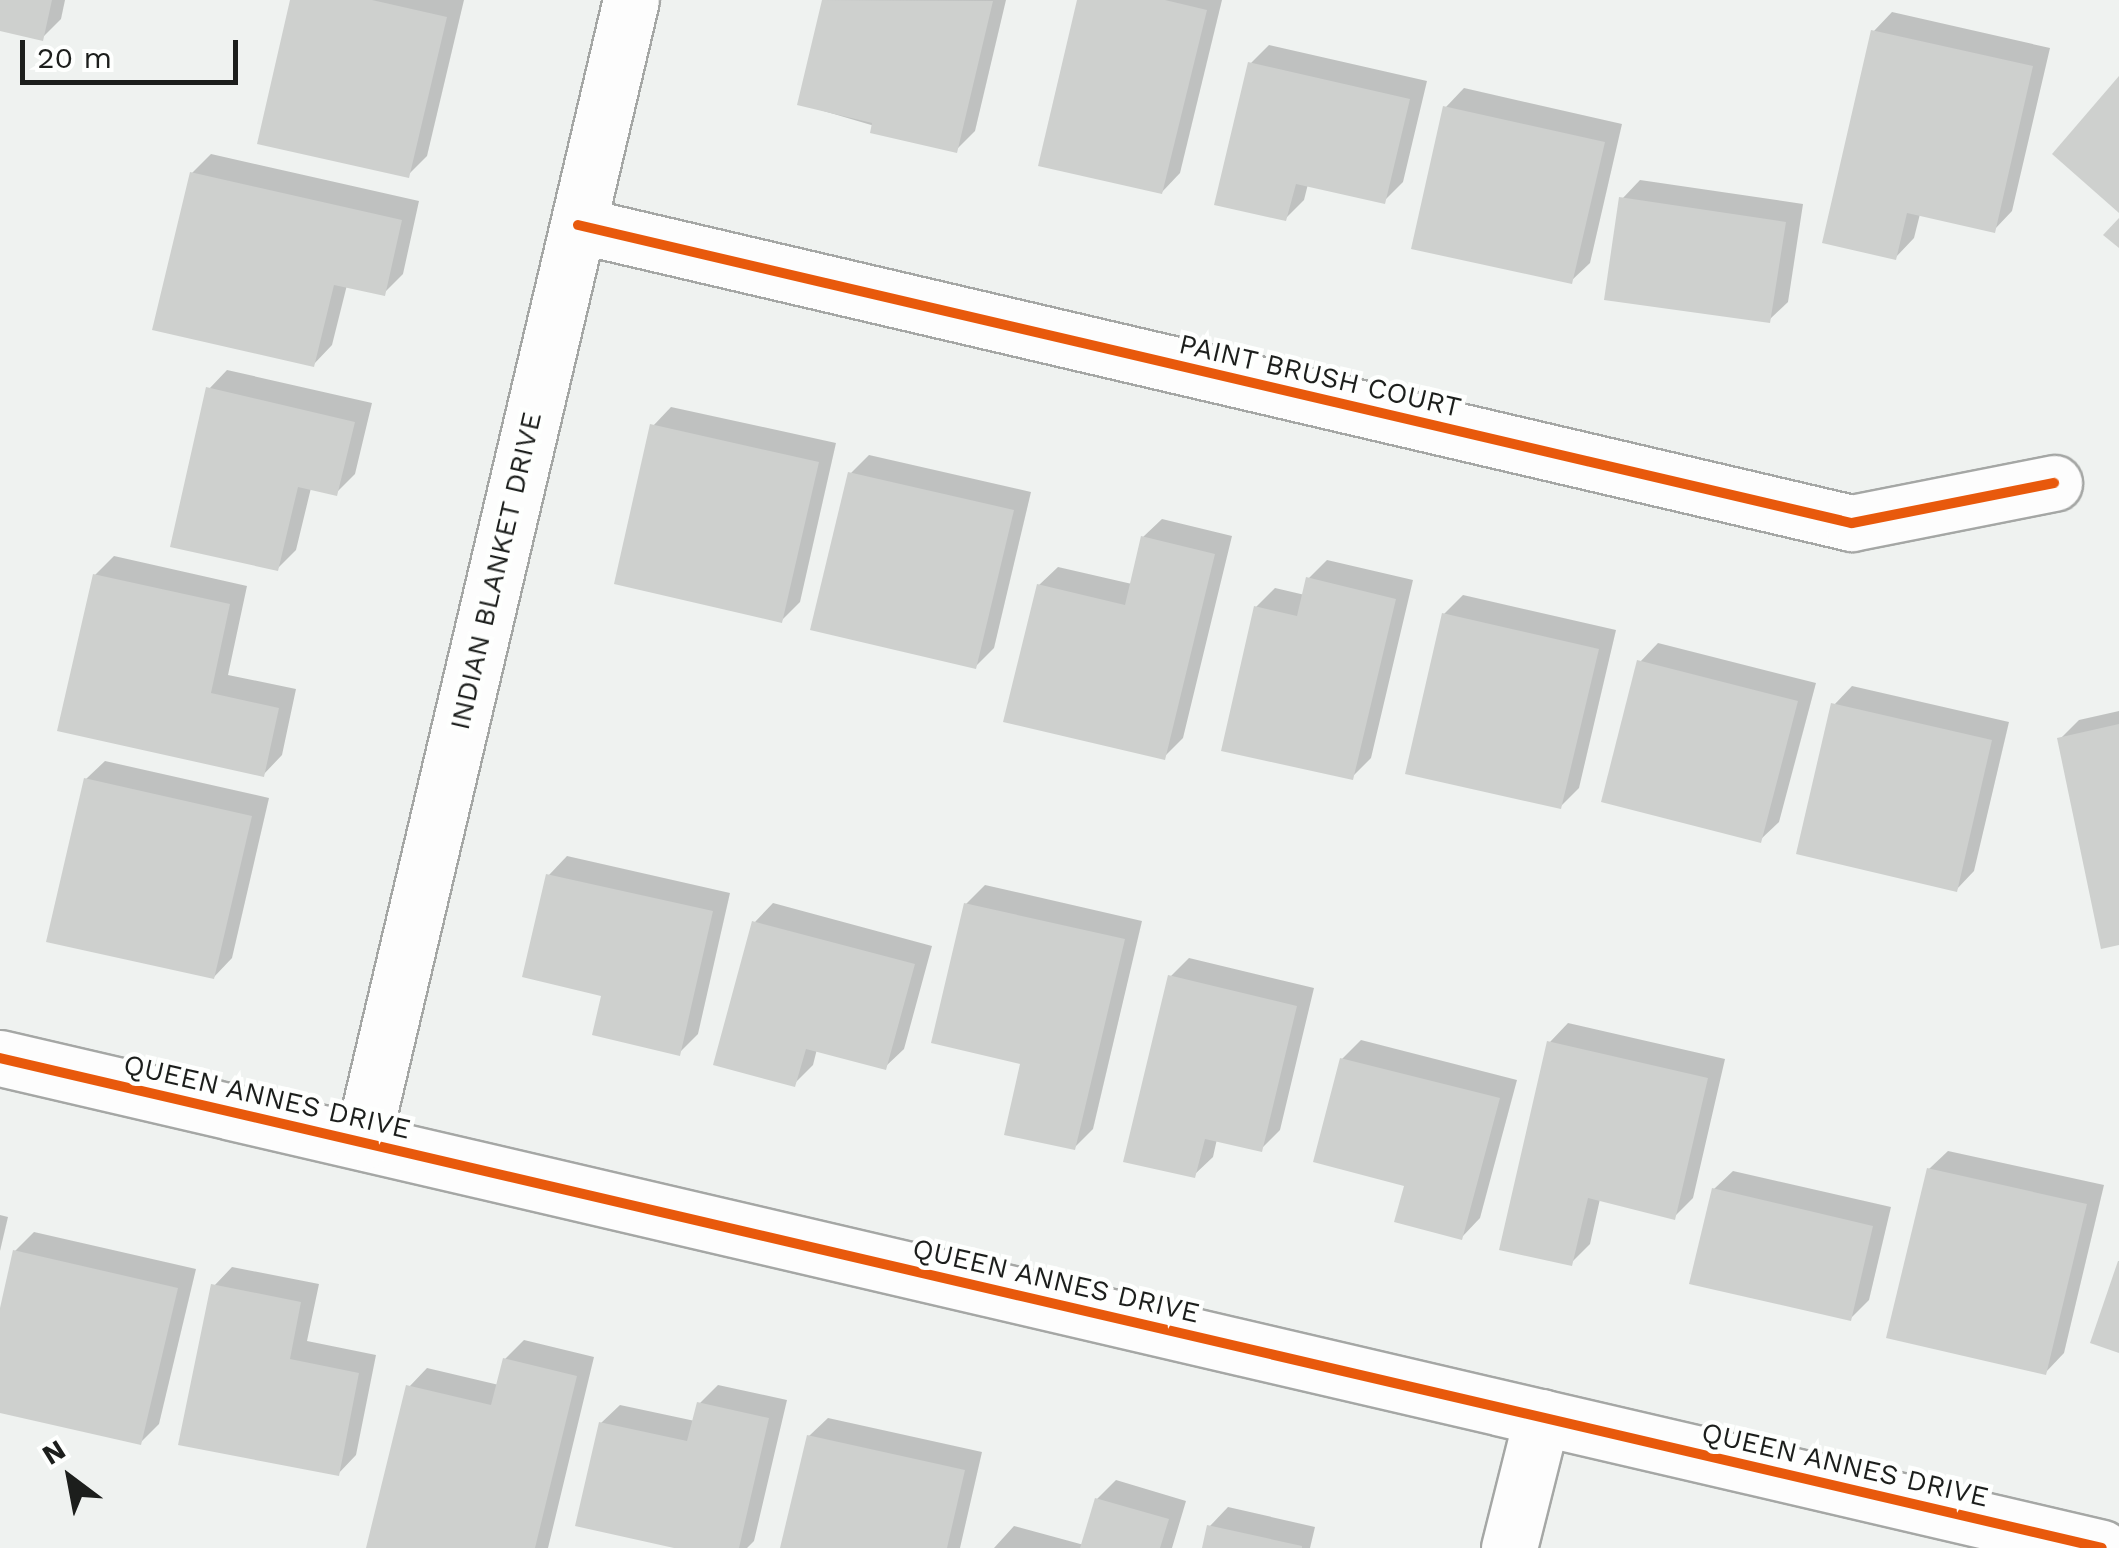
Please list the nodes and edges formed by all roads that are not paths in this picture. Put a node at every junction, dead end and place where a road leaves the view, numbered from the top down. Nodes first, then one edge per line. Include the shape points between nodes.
1 (631, 0) edge
2 (578, 225) junction
3 (2054, 483) dead end
4 (0, 1058) edge
5 (362, 1142) junction
6 (1542, 1417) junction
7 (1509, 1548) edge
8 (2102, 1548) edge

1 - 2 street, INDIAN BLANKET DRIVE
2 - 3 street, PAINT BRUSH COURT via 1852,524
2 - 5 street, INDIAN BLANKET DRIVE
4 - 5 street, QUEEN ANNES DRIVE
5 - 6 street, QUEEN ANNES DRIVE
6 - 7 street
6 - 8 street, QUEEN ANNES DRIVE

